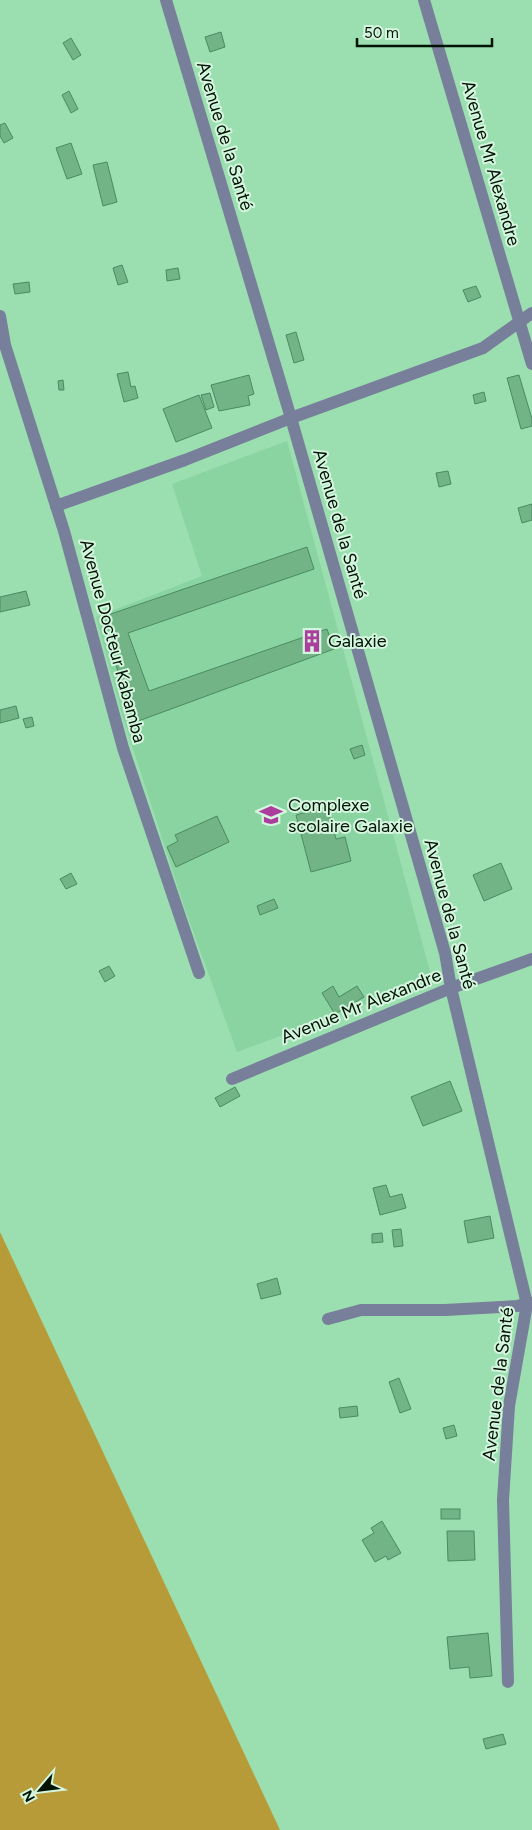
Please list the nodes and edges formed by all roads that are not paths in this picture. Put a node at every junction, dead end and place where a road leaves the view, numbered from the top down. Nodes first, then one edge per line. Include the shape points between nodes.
1 (166, 0) edge
2 (424, 0) edge
3 (532, 312) edge
4 (0, 316) edge
5 (519, 321) junction
6 (532, 364) edge
7 (291, 418) junction
8 (56, 506) junction
9 (532, 960) edge
10 (199, 973) dead end
11 (451, 988) junction
12 (232, 1079) dead end
13 (530, 1304) edge
14 (328, 1319) dead end
15 (508, 1682) dead end

1 - 7 street, Avenue de la Santé
2 - 5 street, Avenue Mr Alexandre
3 - 5 street
4 - 8 street, Avenue Docteur Kabamba via 5,345
5 - 6 street, Avenue Mr Alexandre
5 - 7 street via 483,348
7 - 8 street
7 - 11 street, Avenue de la Santé via 445,954
8 - 10 street, Avenue Docteur Kabamba via 124,748
9 - 11 street, Avenue Mr Alexandre
11 - 12 street, Avenue Mr Alexandre
11 - 13 street, Avenue de la Santé
13 - 14 street via 445,1310 361,1310
13 - 15 street, Avenue de la Santé via 509,1406 503,1500

